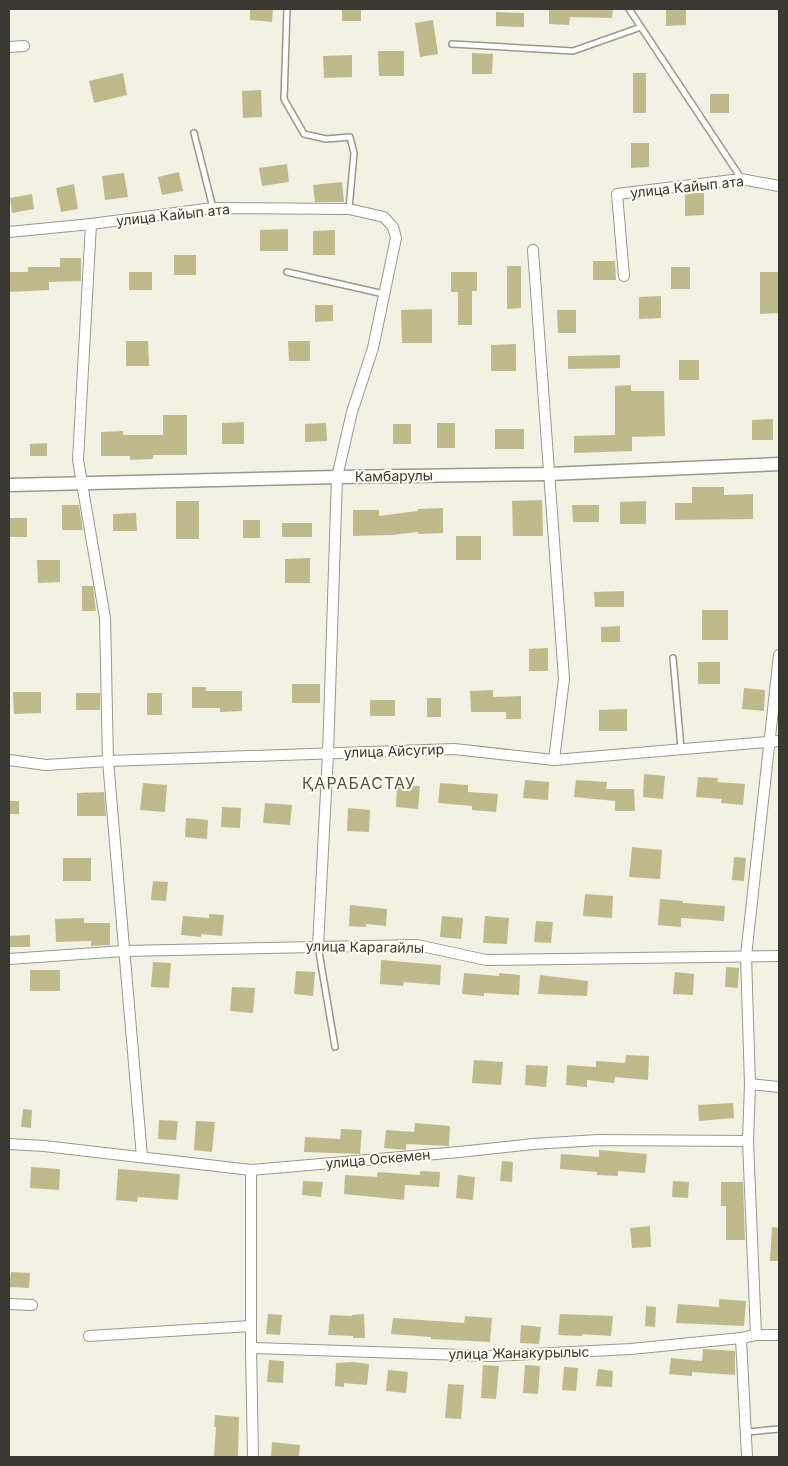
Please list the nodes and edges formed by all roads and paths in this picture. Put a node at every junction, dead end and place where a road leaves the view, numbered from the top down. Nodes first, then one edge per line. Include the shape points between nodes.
1 (288, 9) edge
2 (629, 9) edge
3 (641, 27) junction
4 (452, 44) dead end
5 (24, 46) dead end
6 (9, 47) edge
7 (194, 133) dead end
8 (741, 179) junction
9 (779, 186) edge
10 (214, 208) junction
11 (349, 209) junction
12 (91, 224) junction
13 (9, 232) edge
14 (533, 250) dead end
15 (287, 272) dead end
16 (624, 276) dead end
17 (384, 294) junction
18 (779, 464) edge
19 (549, 474) junction
20 (337, 476) junction
21 (82, 484) junction
22 (9, 485) edge
23 (779, 655) edge
24 (673, 658) dead end
25 (774, 741) edge
26 (681, 748) junction
27 (328, 754) junction
28 (9, 760) edge
29 (554, 760) junction
30 (108, 761) junction
31 (318, 946) junction
32 (124, 951) junction
33 (746, 956) junction
34 (779, 956) edge
35 (9, 959) edge
36 (334, 1047) dead end
37 (750, 1084) junction
38 (779, 1086) edge
39 (748, 1141) junction
40 (9, 1144) edge
41 (142, 1157) junction
42 (251, 1170) junction
43 (9, 1304) edge
44 (32, 1305) dead end
45 (251, 1326) junction
46 (756, 1335) junction
47 (779, 1335) edge
48 (89, 1336) dead end
49 (741, 1338) junction
50 (251, 1348) junction
51 (779, 1429) edge
52 (747, 1432) junction
53 (253, 1457) edge
54 (747, 1457) edge

1 - 11 lane via 284,99 304,134 326,139 350,137 354,153
2 - 3 lane
3 - 4 lane via 573,51
3 - 8 lane
5 - 6 street
7 - 10 lane
8 - 9 street, улица Кайып ата
8 - 16 street, улица Кайып ата via 617,194
10 - 11 street, улица Кайып ата
10 - 12 street, улица Кайып ата
11 - 17 street, улица Кайып ата via 384,218 393,227 396,238
12 - 13 street, улица Кайып ата
12 - 21 street via 78,460
14 - 19 street
15 - 17 lane
17 - 20 street via 373,348 352,412
18 - 19 street, Камбарулы
19 - 20 street, Камбарулы
19 - 29 street via 564,679
20 - 21 street, Камбарулы
20 - 27 street
21 - 22 street, Камбарулы
21 - 30 street via 105,618
23 - 25 street
24 - 26 lane
25 - 26 street, улица Айсугир
25 - 33 street
26 - 29 street, улица Айсугир
27 - 29 street, улица Айсугир via 454,749
27 - 30 street, улица Айсугир
27 - 31 street
28 - 30 street, улица Айсугир via 46,764
30 - 32 street
31 - 32 street, улица Карагайлы
31 - 33 street, улица Карагайлы via 417,945 486,960
31 - 36 lane
32 - 35 street, улица Карагайлы
32 - 41 street
33 - 34 street, улица Карагайлы
33 - 37 street
37 - 38 street
37 - 39 street
39 - 42 street, улица Оскемен via 561,1142
39 - 46 street
40 - 41 street, улица Оскемен
41 - 42 street, улица Оскемен
42 - 45 street
43 - 44 street
45 - 48 street
45 - 50 street
46 - 47 street, улица Жанакурылыс
46 - 49 street, улица Жанакурылыс
49 - 50 street, улица Жанакурылыс via 631,1349 492,1356
49 - 52 street
50 - 53 street
51 - 52 lane
52 - 54 street

